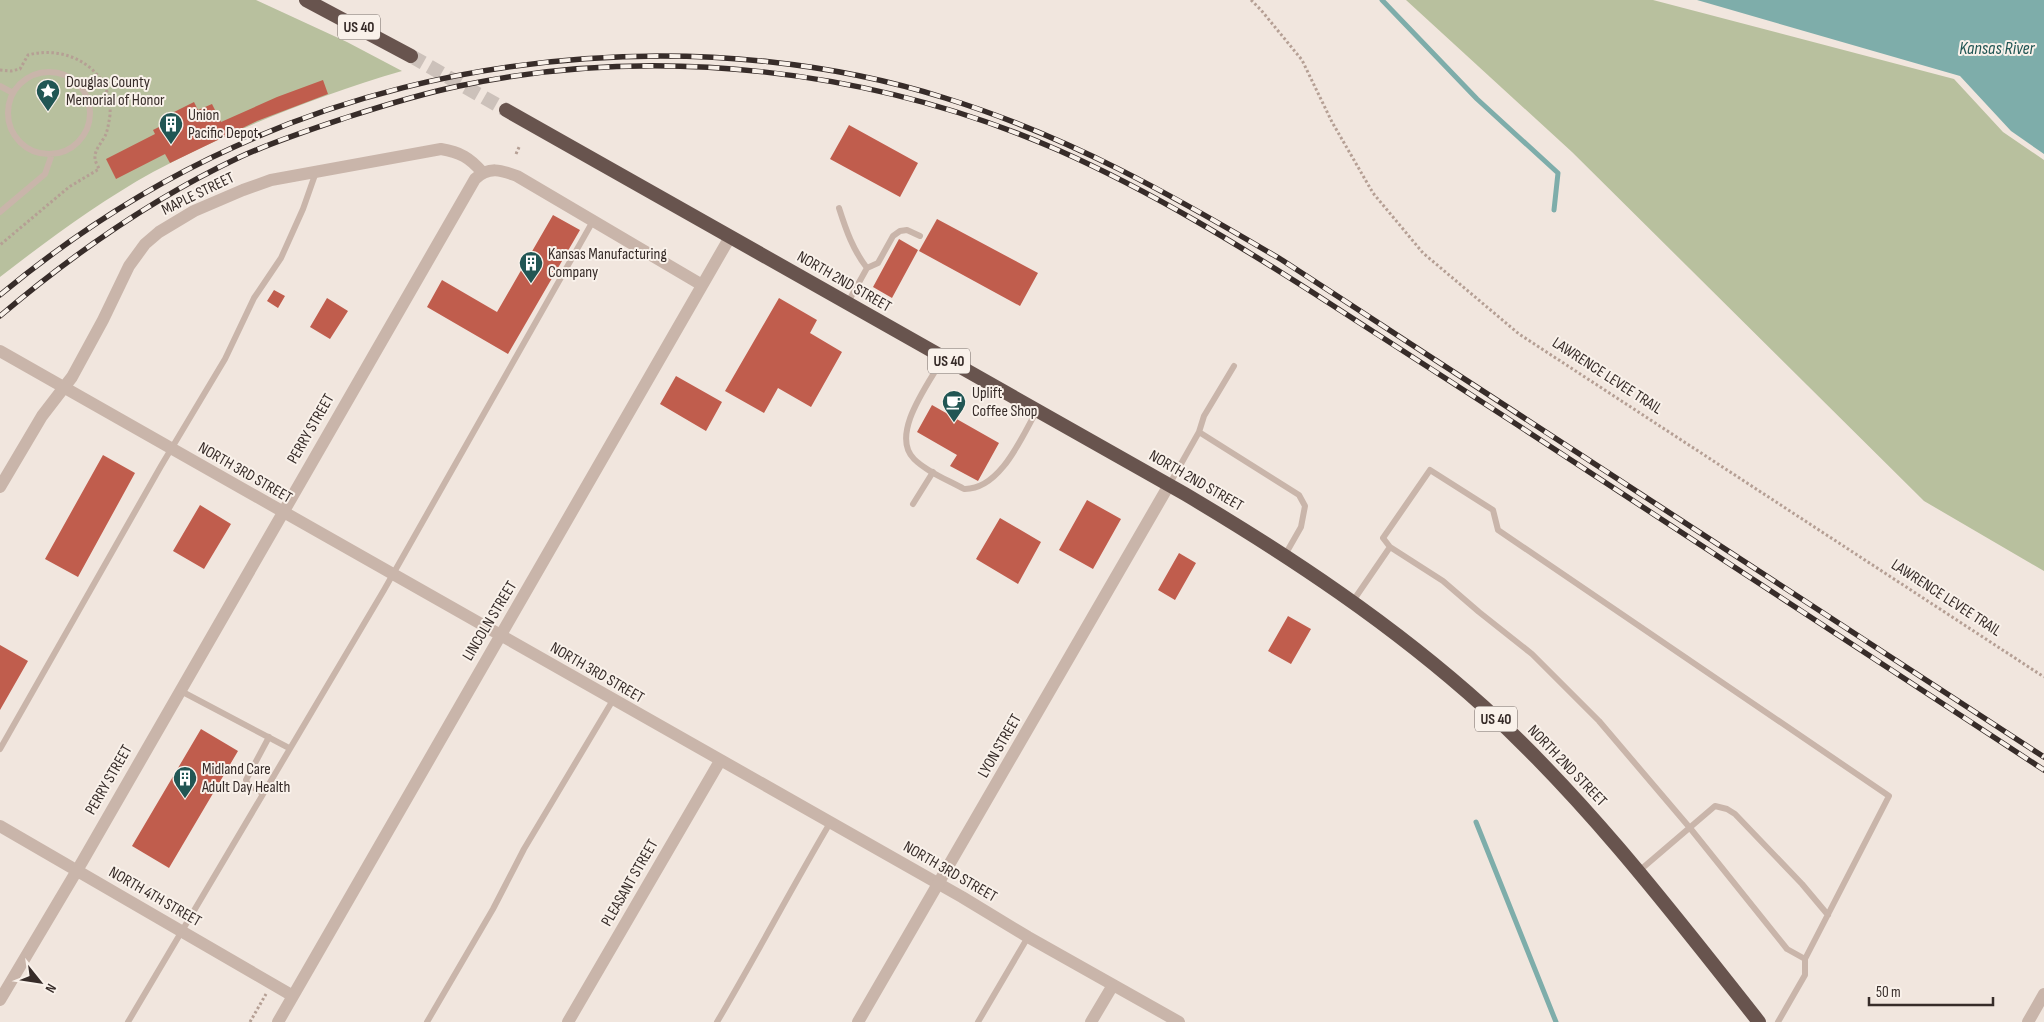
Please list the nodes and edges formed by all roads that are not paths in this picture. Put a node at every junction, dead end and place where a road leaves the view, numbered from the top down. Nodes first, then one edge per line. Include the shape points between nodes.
1 (306, 0) edge
2 (411, 56) tunnel mouth
3 (0, 86) edge
4 (13, 93) junction
5 (506, 110) tunnel mouth
6 (52, 154) junction
7 (316, 172) junction
8 (482, 172) junction
9 (839, 208) dead end
10 (0, 212) edge
11 (593, 221) junction
12 (920, 236) dead end
13 (730, 237) junction
14 (868, 268) junction
15 (702, 285) junction
16 (847, 304) junction
17 (0, 352) edge
18 (944, 358) junction
19 (1234, 366) dead end
20 (63, 388) junction
21 (1037, 410) junction
22 (1199, 432) junction
23 (171, 450) junction
24 (933, 472) junction
25 (1170, 485) junction
26 (0, 487) edge
27 (913, 504) dead end
28 (282, 513) junction
29 (1390, 547) junction
30 (1285, 555) junction
31 (392, 575) junction
32 (1353, 601) junction
33 (500, 636) junction
34 (180, 690) junction
35 (613, 700) junction
36 (269, 737) junction
37 (289, 748) junction
38 (0, 749) edge
39 (720, 761) junction
40 (262, 793) junction
41 (830, 824) junction
42 (0, 826) edge
43 (1690, 828) junction
44 (76, 870) junction
45 (1639, 871) junction
46 (938, 884) junction
47 (1828, 915) junction
48 (181, 931) junction
49 (1028, 937) junction
50 (1805, 959) junction
51 (1112, 985) junction
52 (2044, 994) edge
53 (293, 996) junction
54 (0, 1000) edge
55 (128, 1022) edge
56 (278, 1022) edge
57 (426, 1022) edge
58 (568, 1022) edge
59 (717, 1022) edge
60 (858, 1022) edge
61 (978, 1022) edge
62 (1091, 1022) edge
63 (1179, 1022) edge
64 (1759, 1022) edge
65 (1778, 1022) edge
66 (2028, 1022) edge

1 - 2 highway, US 40
3 - 4 lane
4 - 6 lane via 8,113 14,134 30,149
4 - 6 lane via 22,82 43,72 66,76 84,92 89,114 82,136 64,151
5 - 13 highway, NORTH 2ND STREET / US 40
6 - 10 lane via 45,174
7 - 8 street, MAPLE STREET via 441,149 465,156
7 - 20 street, MAPLE STREET via 271,180 243,190 194,211 158,232 129,266 104,320
7 - 23 lane via 281,258 254,298 225,359
8 - 11 street via 499,170 517,176
8 - 28 street, PERRY STREET via 468,188
9 - 14 lane via 859,258
11 - 15 street
11 - 31 lane
12 - 14 lane via 908,230 900,231 893,236 878,263
13 - 15 street, LINCOLN STREET
13 - 16 highway, NORTH 2ND STREET / US 40
14 - 16 lane
15 - 33 street, LINCOLN STREET
16 - 18 highway, NORTH 2ND STREET / US 40
17 - 20 street, NORTH 3RD STREET
18 - 21 highway, NORTH 2ND STREET / US 40
18 - 24 lane via 911,414 905,439 912,458
19 - 22 lane via 1204,416
20 - 23 street, NORTH 3RD STREET
20 - 26 street, MAPLE STREET via 42,416
21 - 24 lane via 1007,462 982,486 964,490
21 - 25 highway, NORTH 2ND STREET / US 40
22 - 25 lane
22 - 30 lane via 1299,495 1305,506 1301,528
23 - 28 street, NORTH 3RD STREET
23 - 38 lane
24 - 27 lane
25 - 30 highway, NORTH 2ND STREET / US 40
25 - 46 street, LYON STREET
28 - 31 street, NORTH 3RD STREET
28 - 34 street, PERRY STREET
29 - 32 lane
29 - 43 lane via 1443,581 1532,654 1599,721
29 - 47 lane via 1384,538 1430,470 1493,510 1498,530 1889,796
30 - 32 highway, NORTH 2ND STREET / US 40
31 - 33 street, NORTH 3RD STREET
31 - 37 lane
32 - 45 highway, NORTH 2ND STREET / US 40 via 1484,707 1555,777
33 - 35 street, NORTH 3RD STREET
33 - 53 street, LINCOLN STREET
34 - 36 lane
34 - 44 street, PERRY STREET
35 - 39 street, NORTH 3RD STREET
35 - 57 lane
36 - 37 lane
36 - 40 lane via 246,780
37 - 40 lane
39 - 41 street, NORTH 3RD STREET
39 - 58 street, PLEASANT STREET
40 - 48 lane
41 - 46 street, NORTH 3RD STREET
41 - 59 lane
42 - 44 street, NORTH 4TH STREET
43 - 45 lane
43 - 47 lane via 1715,806 1727,808
43 - 50 lane via 1787,948
44 - 48 street, NORTH 4TH STREET
44 - 54 street, PERRY STREET
45 - 64 highway, NORTH 2ND STREET / US 40
46 - 49 street, NORTH 3RD STREET
46 - 60 street, LYON STREET
47 - 50 lane
48 - 53 street, NORTH 4TH STREET
48 - 55 lane
49 - 51 street, NORTH 3RD STREET
49 - 61 lane
50 - 65 lane via 1805,975
51 - 62 street
51 - 63 street, NORTH 3RD STREET
52 - 66 street
53 - 56 street, LINCOLN STREET

